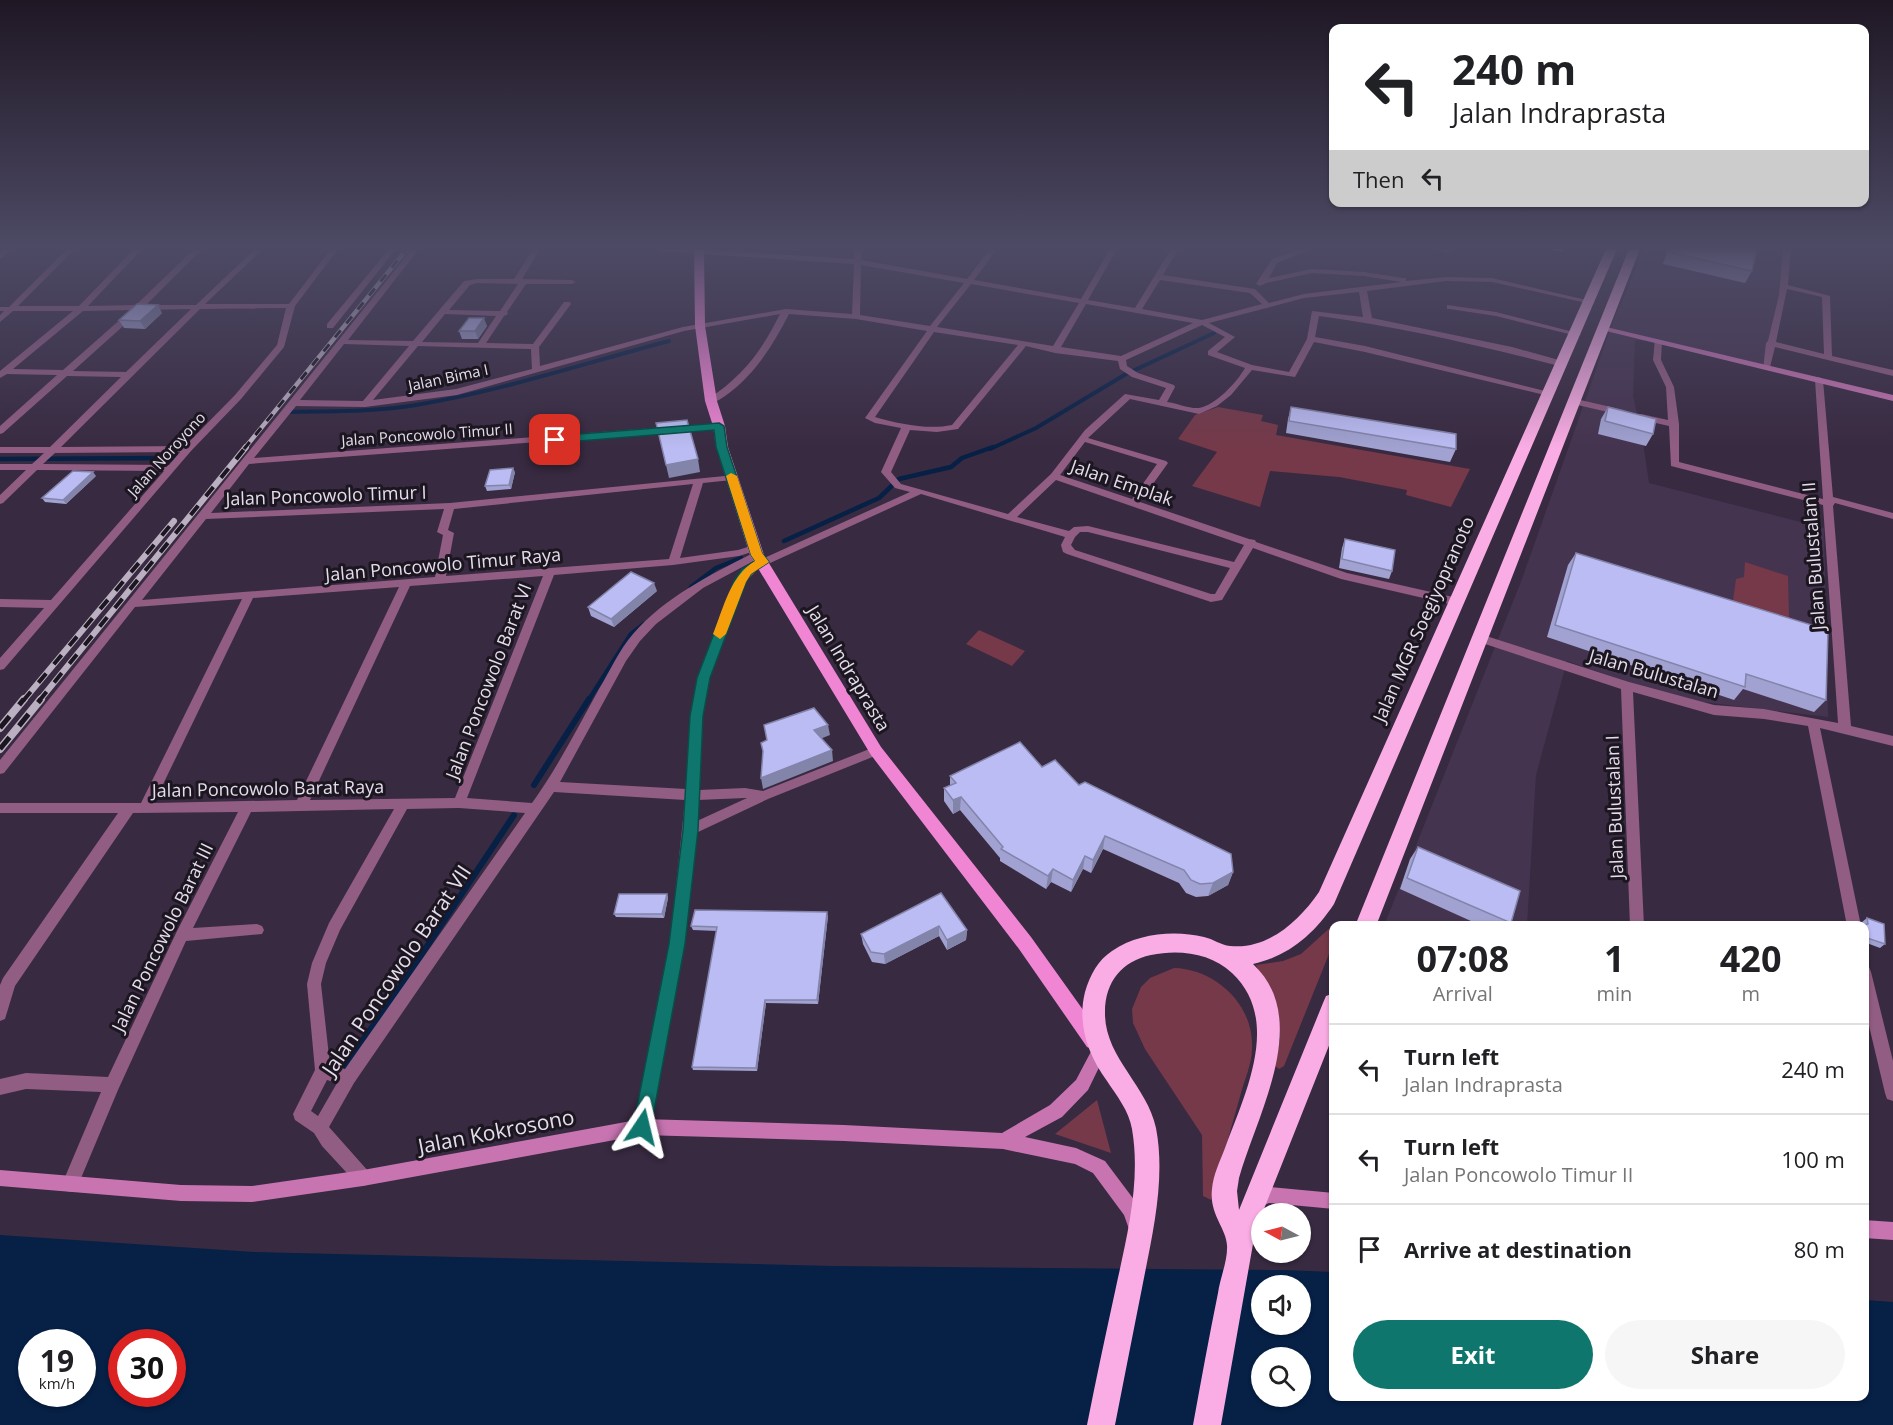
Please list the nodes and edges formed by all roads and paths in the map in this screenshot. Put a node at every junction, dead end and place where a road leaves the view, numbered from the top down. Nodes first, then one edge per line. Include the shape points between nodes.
1 (72, 316) edge
2 (129, 316) edge
3 (190, 316) edge
4 (289, 316) edge
5 (339, 316) edge
6 (365, 316) edge
7 (438, 316) edge
8 (503, 316) edge
9 (558, 316) edge
10 (700, 316) edge
11 (760, 316) edge
12 (784, 316) edge
13 (838, 316) edge
14 (943, 316) edge
15 (1074, 316) edge
16 (1167, 316) edge
17 (1227, 316) edge
18 (1315, 316) edge
19 (1334, 316) edge
20 (1367, 316) edge
21 (1502, 316) edge
22 (1585, 316) edge
23 (1610, 316) edge
24 (1777, 316) edge
25 (1827, 316) edge
26 (856, 317) joint
27 (1368, 320) junction
28 (1202, 322) junction
29 (330, 326) dead end
30 (700, 326) junction
31 (1605, 328) junction
32 (932, 329) junction
33 (1577, 334) junction
34 (1311, 339) junction
35 (1658, 341) junction
36 (344, 342) junction
37 (1770, 343) junction
38 (415, 344) junction
39 (481, 345) junction
40 (1023, 345) junction
41 (535, 347) junction
42 (1055, 350) junction
43 (1828, 357) junction
44 (1122, 359) junction
45 (1563, 364) junction
46 (1250, 367) junction
47 (1766, 367) junction
48 (536, 369) junction
49 (2, 373) edge
50 (1893, 373) edge
51 (63, 374) junction
52 (129, 375) junction
53 (1820, 381) junction
54 (1550, 395) junction
55 (1893, 398) edge
56 (711, 401) junction
57 (1576, 402) junction
58 (295, 403) junction
59 (364, 404) junction
60 (1161, 404) junction
61 (1674, 424) junction
62 (719, 426) junction
63 (907, 426) junction
64 (0, 431) edge
65 (1083, 439) junction
66 (188, 449) junction
67 (0, 450) edge
68 (50, 452) junction
69 (248, 461) junction
70 (37, 466) junction
71 (0, 467) edge
72 (172, 468) junction
73 (1054, 476) junction
74 (732, 477) junction
75 (698, 483) junction
76 (920, 491) junction
77 (0, 501) edge
78 (1830, 501) junction
79 (1134, 504) junction
80 (450, 506) junction
81 (203, 516) junction
82 (1893, 516) edge
83 (1010, 518) junction
84 (1071, 534) junction
85 (1251, 542) junction
86 (758, 555) junction
87 (673, 562) junction
88 (1236, 566) junction
89 (550, 572) junction
90 (440, 581) junction
91 (406, 583) junction
92 (249, 596) junction
93 (0, 603) edge
94 (1458, 603) junction
95 (54, 604) junction
96 (132, 604) junction
97 (1480, 638) junction
98 (0, 666) edge
99 (1627, 686) junction
100 (1813, 722) junction
101 (1845, 730) junction
102 (1893, 741) edge
103 (876, 751) junction
104 (0, 769) edge
105 (551, 787) junction
106 (692, 795) junction
107 (763, 796) junction
108 (459, 803) junction
109 (403, 804) junction
110 (302, 805) junction
111 (247, 807) junction
112 (0, 808) edge
113 (129, 808) junction
114 (145, 808) junction
115 (536, 809) junction
116 (690, 830) junction
117 (1367, 921) edge
118 (1637, 921) edge
119 (1853, 921) edge
120 (257, 930) dead end
121 (182, 935) junction
122 (1228, 956) junction
123 (1869, 993) edge
124 (0, 1014) edge
125 (1329, 1015) edge
126 (1100, 1049) junction
127 (323, 1071) junction
128 (348, 1078) junction
129 (112, 1085) junction
130 (0, 1087) edge
131 (1893, 1093) edge
132 (320, 1127) junction
133 (642, 1127) junction
134 (1003, 1141) junction
135 (0, 1178) edge
136 (363, 1178) junction
137 (70, 1184) junction
138 (1329, 1201) edge
139 (1254, 1202) junction
140 (1869, 1229) edge
141 (1893, 1231) edge
142 (1138, 1240) junction
143 (1240, 1246) junction
144 (1101, 1425) edge
145 (1207, 1425) edge

1 - 49 street
2 - 51 street
3 - 52 street
4 - 66 street, Jalan Noroyono via 281,345
5 - 29 street
6 - 36 street
7 - 38 street, Jalan Bima I
8 - 39 street, Jalan Bima I
9 - 41 street
10 - 30 main road, Jalan Indraprasta
11 - 30 street, Jalan Bima I
12 - 56 street via 769,345 743,377
13 - 26 street, Jalan Bima I
14 - 32 street
15 - 42 street
16 - 28 street
17 - 28 street
18 - 34 street
19 - 27 street
20 - 27 street
21 - 33 street
22 - 33 highway, Jalan MGR Soegiyopranoto
23 - 31 highway
24 - 37 street
25 - 43 street
26 - 32 street, Jalan Bima I
27 - 45 street
28 - 44 street
28 - 46 street via 1231,337 1211,353
30 - 48 street, Jalan Bima I
30 - 56 main road, Jalan Indraprasta
31 - 35 street
31 - 57 highway
32 - 40 street, Jalan Bima I
32 - 63 street via 870,416 873,420
33 - 45 highway, Jalan MGR Soegiyopranoto
34 - 46 street via 1292,375
34 - 54 street
35 - 47 street
35 - 61 street via 1657,360 1670,387
36 - 38 street, Jalan Bima I
36 - 58 street
37 - 43 street
37 - 47 street
38 - 39 street, Jalan Bima I
38 - 59 street, Jalan Bima I
39 - 41 street, Jalan Bima I
40 - 42 street, Jalan Bima I
40 - 63 street via 955,427
41 - 48 street
42 - 44 street, Jalan Bima I
43 - 50 street
44 - 60 street via 1123,367 1132,374 1171,387
45 - 54 highway, Jalan MGR Soegiyopranoto
46 - 60 street via 1239,384 1209,408 1194,411
47 - 53 street
48 - 59 street, Jalan Bima I via 457,392
49 - 51 street
51 - 52 street
51 - 64 street
52 - 68 street
53 - 55 street
53 - 78 street, Jalan Bulustalan II
54 - 94 highway, Jalan MGR Soegiyopranoto
56 - 62 main road, Jalan Indraprasta
57 - 61 street
57 - 97 highway
58 - 59 street, Jalan Bima I
58 - 69 street
60 - 65 street via 1128,396
61 - 78 street via 1674,464
62 - 69 street, Jalan Poncowolo Timur II
62 - 74 main road, Jalan Indraprasta
63 - 76 street via 887,467 888,475 895,482
65 - 73 street
65 - 79 street via 1163,463
66 - 68 street
66 - 72 street, Jalan Noroyono
67 - 68 street
68 - 70 street
69 - 81 street, Jalan Poncowolo Timur I
70 - 71 street
70 - 72 street
70 - 77 street
72 - 95 street, Jalan Noroyono
73 - 79 street, Jalan Emplak
73 - 83 street, Jalan Emplak
74 - 75 street, Jalan Poncowolo Timur I
74 - 86 main road, Jalan Indraprasta
75 - 80 street, Jalan Poncowolo Timur I
75 - 87 street
76 - 83 street
76 - 86 street
78 - 82 street
78 - 101 street, Jalan Bulustalan II
79 - 85 street, Jalan Emplak
80 - 81 street, Jalan Poncowolo Timur I
80 - 90 street, Jalan Poncowolo Timur I via 442,532 449,532
81 - 96 street, Jalan Poncowolo Timur I
83 - 84 street
84 - 88 street via 1078,529 1088,530
84 - 88 street via 1066,545 1071,552 1207,597 1218,597
85 - 88 street
85 - 94 street, Jalan Emplak via 1345,576
86 - 87 street, Jalan Poncowolo Timur Raya via 739,553
86 - 103 main road, Jalan Indraprasta
86 - 105 street, Jalan Poncowolo Barat VII via 699,585 636,638
86 - 106 street via 740,581 703,678
87 - 89 street, Jalan Poncowolo Timur Raya
89 - 90 street, Jalan Poncowolo Timur Raya
89 - 108 street, Jalan Poncowolo Barat VI
90 - 91 street, Jalan Poncowolo Timur Raya
91 - 92 street, Jalan Poncowolo Timur Raya
91 - 110 street
92 - 96 street, Jalan Poncowolo Timur Raya
92 - 114 street
93 - 95 street
94 - 122 highway, Jalan MGR Soegiyopranoto via 1315,918 1296,935 1272,948
95 - 98 street, Jalan Noroyono
96 - 104 street, Jalan Poncowolo Timur I
97 - 99 street, Jalan Bulustalan
97 - 117 highway
99 - 100 street, Jalan Bulustalan via 1714,710
99 - 118 street, Jalan Bulustalan I
100 - 101 street, Jalan Bulustalan
100 - 119 street
101 - 102 street, Jalan Bulustalan
103 - 107 street
103 - 126 main road, Jalan Indraprasta
105 - 106 street
105 - 115 street, Jalan Poncowolo Barat VII
106 - 107 street
106 - 116 street
107 - 116 street
108 - 109 street, Jalan Poncowolo Barat Raya
108 - 115 street, Jalan Poncowolo Barat Raya
109 - 110 street, Jalan Poncowolo Barat Raya
109 - 127 street via 334,927 319,963 314,984
110 - 111 street, Jalan Poncowolo Barat Raya
111 - 114 street, Jalan Poncowolo Barat Raya
111 - 121 street, Jalan Poncowolo Barat III
112 - 113 street, Jalan Poncowolo Barat Raya
113 - 114 street, Jalan Poncowolo Barat Raya
113 - 124 street via 8,982
115 - 128 street, Jalan Poncowolo Barat VII
116 - 133 street via 677,944
120 - 121 street
121 - 129 street, Jalan Poncowolo Barat III
122 - 126 highway, Jalan MGR Soegiyopranoto via 1207,947 1162,943 1120,957 1097,987 1094,1010
122 - 143 highway, Jalan MGR Soegiyopranoto via 1246,968 1256,983 1265,1001 1269,1024 1269,1053 1224,1184 1225,1209
123 - 131 street
125 - 139 highway
126 - 134 street via 1082,1085 1056,1111
126 - 142 highway, Jalan MGR Soegiyopranoto via 1139,1108 1144,1131 1147,1179
127 - 128 street
127 - 132 street via 301,1114
128 - 132 street, Jalan Poncowolo Barat VII
129 - 130 street via 26,1081
129 - 137 street, Jalan Poncowolo Barat III
132 - 136 street
133 - 134 street, Jalan Kokrosono
133 - 136 street, Jalan Kokrosono
134 - 142 street, Jalan Kokrosono via 1076,1156 1099,1167 1132,1211
135 - 137 street, Jalan Kokrosono
136 - 137 street, Jalan Kokrosono via 252,1194
138 - 139 street via 1269,1195
139 - 143 highway
140 - 141 street
142 - 144 highway, Jalan MGR Soegiyopranoto
143 - 145 highway

